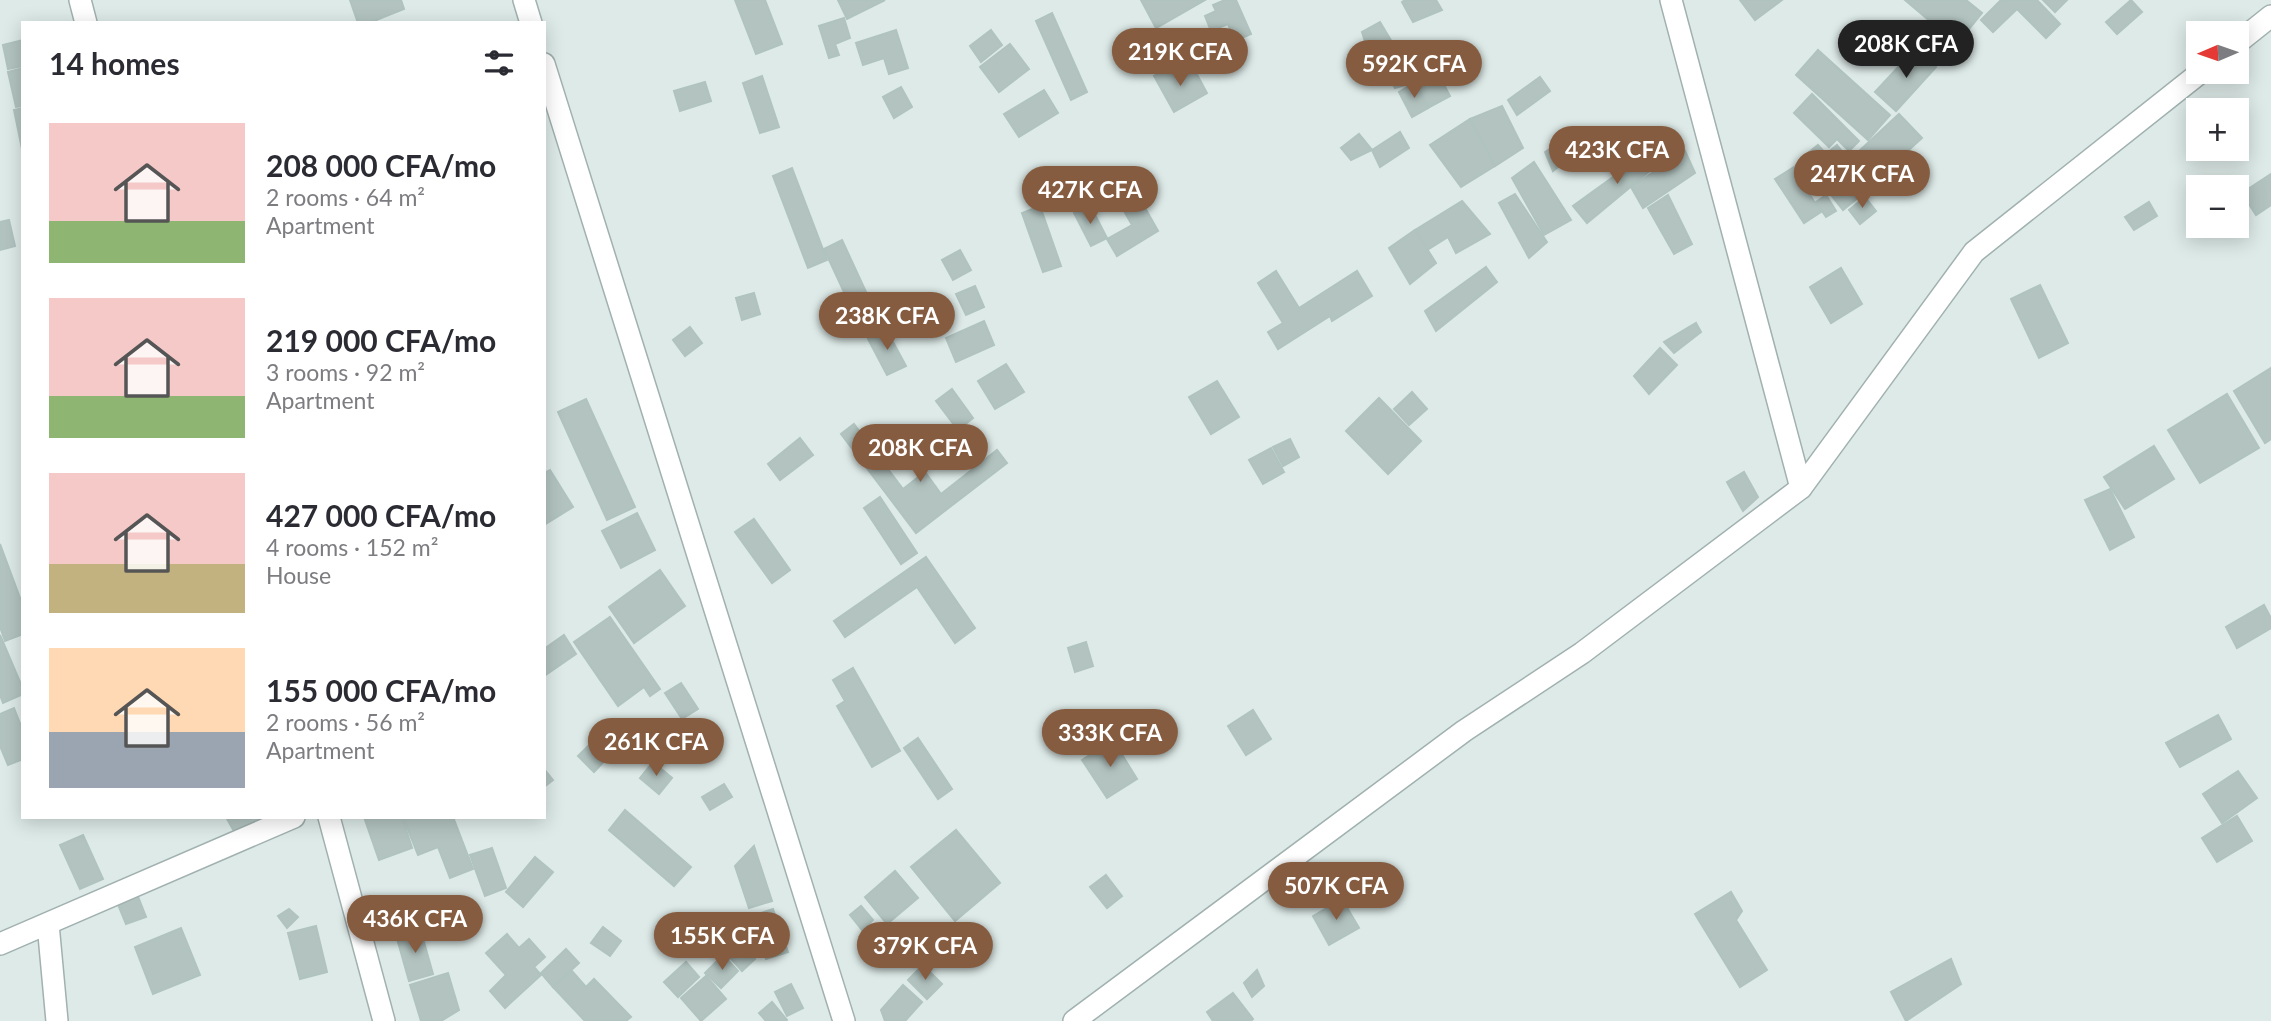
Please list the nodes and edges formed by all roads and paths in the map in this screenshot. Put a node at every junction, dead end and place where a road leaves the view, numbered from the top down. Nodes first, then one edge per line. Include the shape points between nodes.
1 (79, 0) edge
2 (524, 0) edge
3 (1671, 0) edge
4 (2271, 16) edge
5 (85, 21) edge
6 (530, 21) edge
7 (2249, 34) edge
8 (546, 70) edge
9 (2186, 84) edge
10 (1801, 488) junction
11 (289, 819) edge
12 (330, 819) edge
13 (48, 924) junction
14 (0, 944) edge
15 (57, 1021) edge
16 (384, 1021) edge
17 (844, 1021) edge
18 (1074, 1021) edge

1 - 5 street
2 - 6 street
3 - 10 street
4 - 7 street
8 - 17 street
9 - 10 street via 1973,252
10 - 18 street via 1583,653 1464,731
11 - 13 street
12 - 16 street
13 - 14 street
13 - 15 street

